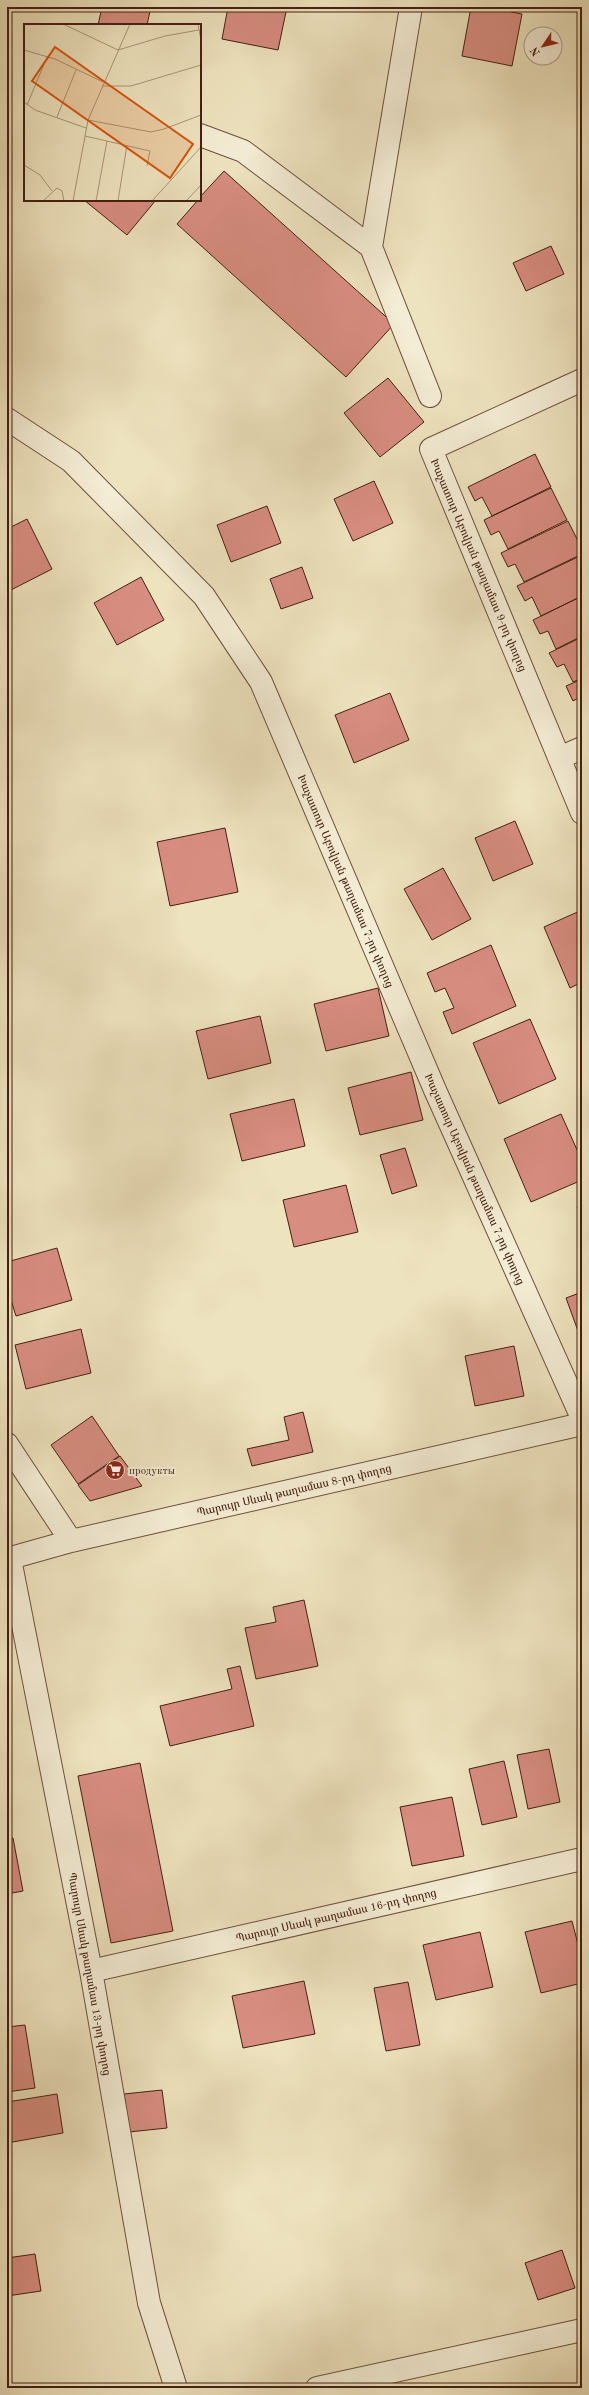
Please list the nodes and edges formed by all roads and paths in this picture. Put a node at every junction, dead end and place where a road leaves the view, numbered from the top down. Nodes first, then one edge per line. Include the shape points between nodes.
1 (411, 7) edge
2 (201, 135) edge
3 (371, 247) junction
4 (582, 380) edge
5 (430, 396) dead end
6 (7, 419) edge
7 (582, 748) edge
8 (559, 758) junction
9 (582, 813) edge
10 (582, 1418) edge
11 (582, 1424) edge
12 (7, 1444) edge
13 (71, 1540) junction
14 (9, 1559) edge
15 (582, 1859) edge
16 (91, 1971) junction
17 (582, 2330) edge
18 (176, 2388) edge
19 (317, 2388) edge

1 - 3 street
2 - 3 street via 243,151
3 - 5 street
4 - 8 street, Խաչատուր Աբովյան թաղամաս 9-րդ փողոց via 431,449
6 - 10 street, Խաչատուր Աբովյան թաղամաս 7-րդ փողոց via 71,461 204,596 261,682 435,1090
7 - 8 street
8 - 9 street, Խաչատուր Աբովյան թաղամաս 9-րդ փողոց
11 - 13 street, Պարույր Սևակ թաղամաս 8-րդ փողոց
12 - 13 street
13 - 14 street, Պարույր Սևակ թաղամաս 8-րդ փողոց
14 - 16 street, Պարույր Սևակ թաղամաս 13-րդ փողոց
15 - 16 street, Պարույր Սևակ թաղամաս 16-րդ փողոց
16 - 18 street, Պարույր Սևակ թաղամաս 13-րդ փողոց via 149,2303
17 - 19 street

